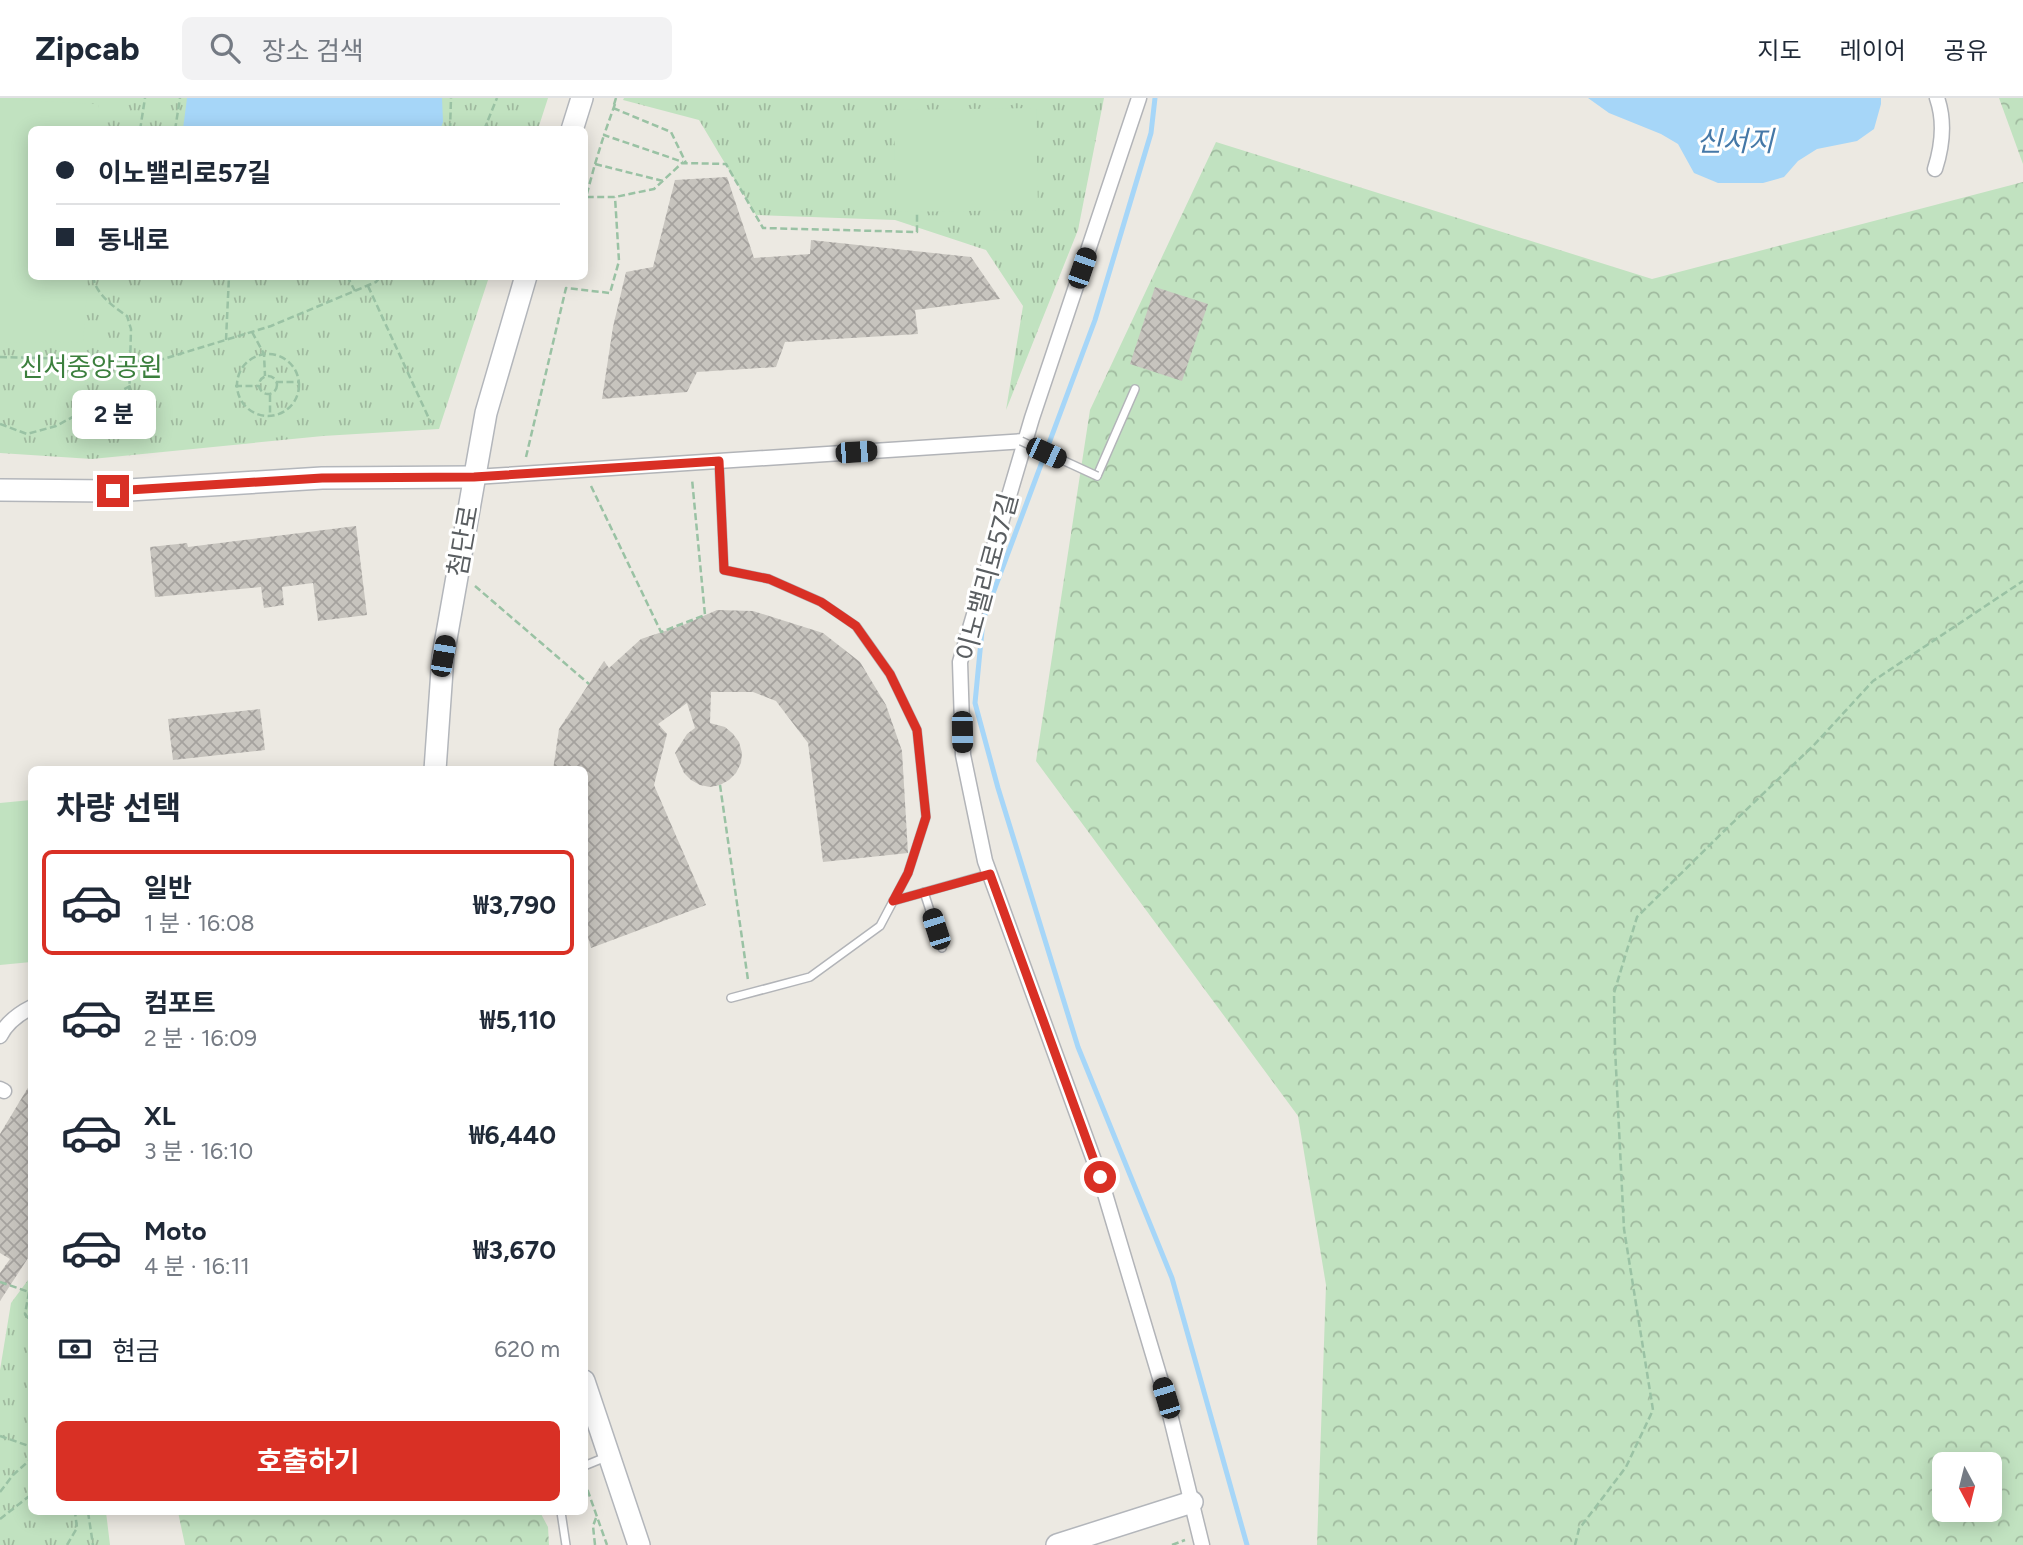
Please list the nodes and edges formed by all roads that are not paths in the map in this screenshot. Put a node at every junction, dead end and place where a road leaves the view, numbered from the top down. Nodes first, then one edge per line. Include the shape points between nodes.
1 (582, 98) edge
2 (1139, 98) edge
3 (1937, 98) edge
4 (573, 126) edge
5 (1935, 169) dead end
6 (525, 280) edge
7 (1135, 389) dead end
8 (1023, 441) junction
9 (719, 461) junction
10 (474, 477) junction
11 (0, 490) edge
12 (435, 766) edge
13 (990, 874) junction
14 (924, 892) junction
15 (893, 901) junction
16 (942, 948) dead end
17 (731, 998) dead end
18 (28, 1009) edge
19 (0, 1035) edge
20 (588, 1393) edge
21 (609, 1456) junction
22 (588, 1464) edge
23 (1192, 1502) junction
24 (561, 1515) edge
25 (566, 1545) edge
26 (639, 1545) edge
27 (1057, 1545) edge
28 (1202, 1545) edge

1 - 4 street
2 - 8 street, 이노밸리로57길
3 - 5 street via 1941,151
6 - 10 street, 첨단로 via 486,413
7 - 8 lane, bridge via 1097,476
8 - 9 street
8 - 13 street, 이노밸리로57길 via 960,662 963,755
9 - 10 street
9 - 15 lane via 724,570 769,579 821,602 856,626 890,674 917,730 926,817 908,873
10 - 11 street via 322,478 113,491
10 - 12 street, 첨단로 via 443,656
13 - 14 lane
13 - 23 street, 이노밸리로57길 via 1100,1177
14 - 15 lane
14 - 16 lane
15 - 17 lane via 880,926 810,977
18 - 19 street via 5,1025
20 - 21 street
21 - 22 lane
21 - 26 street
23 - 27 street
23 - 28 street, 이노밸리로57길
24 - 25 lane

